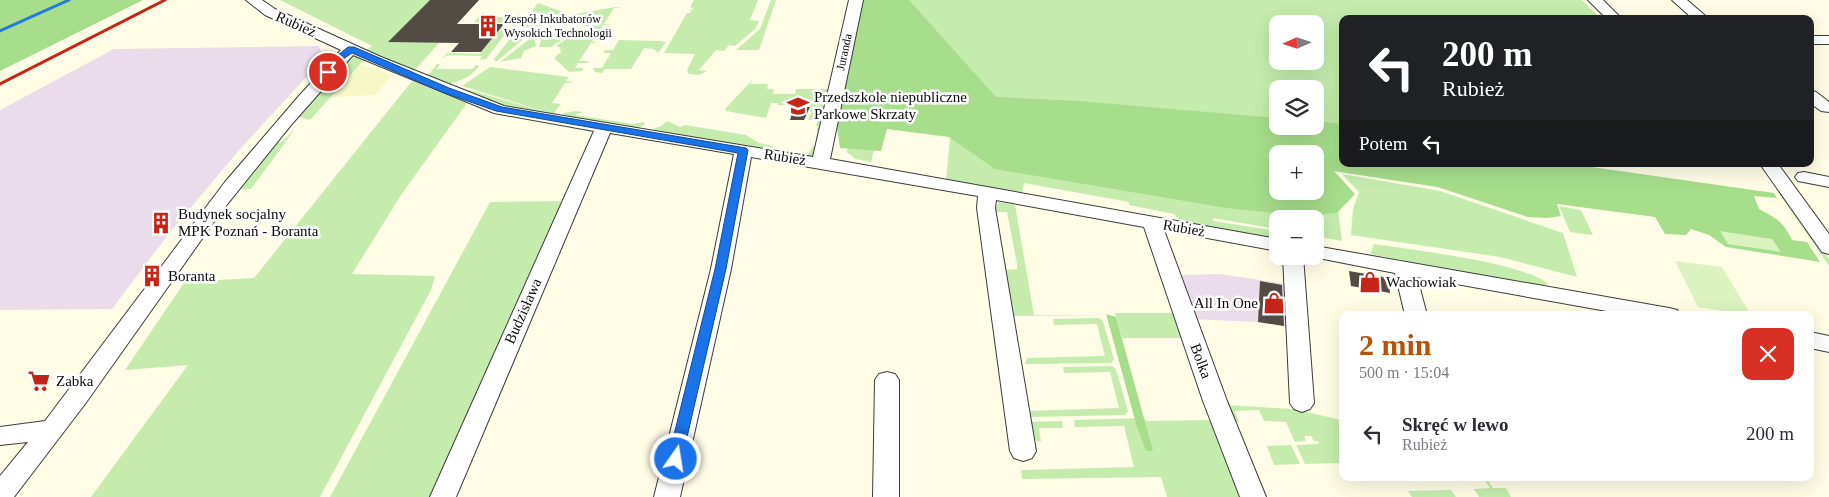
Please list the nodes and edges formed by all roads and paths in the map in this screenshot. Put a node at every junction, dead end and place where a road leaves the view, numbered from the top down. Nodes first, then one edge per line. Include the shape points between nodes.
1 (252, 0) edge
2 (856, 0) edge
3 (1594, 0) edge
4 (1679, 0) edge
5 (1610, 15) edge
6 (1697, 15) edge
7 (1814, 33) edge
8 (1829, 35) edge
9 (351, 49) junction
10 (1814, 98) edge
11 (1814, 108) edge
12 (1828, 108) edge
13 (605, 126) junction
14 (743, 150) junction
15 (819, 163) junction
16 (1771, 167) edge
17 (1804, 176) dead end
18 (1829, 182) edge
19 (1829, 188) edge
20 (988, 192) junction
21 (1829, 197) edge
22 (1154, 223) junction
23 (1269, 243) edge
24 (1829, 248) edge
25 (1324, 254) edge
26 (1294, 265) edge
27 (1404, 267) junction
28 (1415, 311) edge
29 (1647, 311) edge
30 (887, 380) dead end
31 (1302, 403) dead end
32 (52, 430) junction
33 (0, 436) edge
34 (1023, 451) dead end
35 (0, 495) edge
36 (443, 497) edge
37 (667, 497) edge
38 (886, 497) edge
39 (1253, 497) edge

1 - 9 street, Rubież via 270,12
2 - 15 street, Juranda
3 - 5 street
4 - 6 street
7 - 8 street
9 - 13 street, Rubież via 500,110
9 - 32 street via 228,190
10 - 12 street
11 - 12 street
13 - 14 street, Rubież
13 - 36 street, Budzisława
14 - 15 street, Rubież
14 - 37 street via 721,269
15 - 20 street, Rubież
16 - 24 street
17 - 18 street
19 - 21 street via 1818,188
20 - 22 street, Rubież
20 - 34 street via 986,208
22 - 23 street, Rubież
22 - 39 street, Bolka via 1215,401
25 - 27 street
26 - 31 street
27 - 28 street
27 - 29 street
30 - 38 street
32 - 33 street
32 - 35 street

